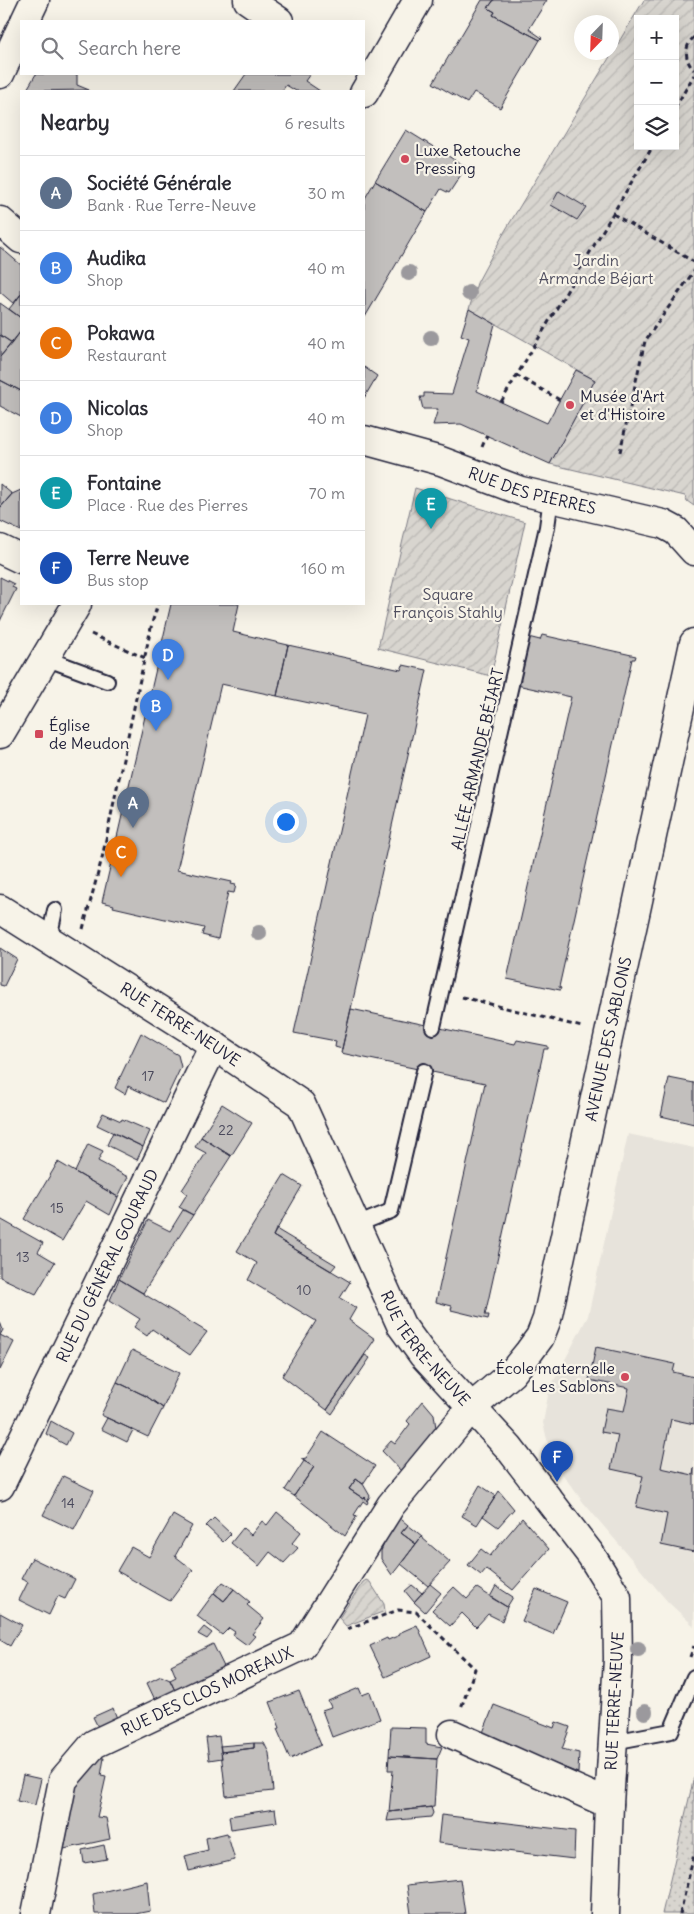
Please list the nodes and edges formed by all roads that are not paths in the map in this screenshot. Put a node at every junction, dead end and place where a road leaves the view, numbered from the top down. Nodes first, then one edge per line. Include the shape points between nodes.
1 (35, 0) edge
2 (248, 0) edge
3 (418, 0) edge
4 (25, 20) edge
5 (278, 20) edge
6 (20, 31) edge
7 (0, 74) edge
8 (367, 79) edge
9 (0, 222) edge
10 (20, 238) edge
11 (365, 440) edge
12 (551, 498) junction
13 (0, 549) edge
14 (694, 551) edge
15 (20, 559) edge
16 (71, 613) edge
17 (694, 643) edge
18 (45, 658) junction
19 (107, 680) dead end
20 (1, 732) edge
21 (0, 909) edge
22 (55, 910) dead end
23 (49, 939) junction
24 (433, 1027) dead end
25 (214, 1045) junction
26 (424, 1071) dead end
27 (356, 1225) junction
28 (471, 1408) junction
29 (0, 1486) edge
30 (694, 1677) edge
31 (452, 1734) road end
32 (613, 1742) junction
33 (608, 1804) junction
34 (36, 1914) edge
35 (605, 1914) edge

1 - 4 street
2 - 5 street
3 - 8 street
6 - 7 street
9 - 10 street
11 - 12 street, RUE DES PIERRES via 441,461 520,491
12 - 14 street, RUE DES PIERRES via 664,524 676,531
12 - 24 lane, ALLÉE ARMANDE BÉJART via 545,537
13 - 15 street
16 - 18 street
17 - 28 street, AVENUE DES SABLONS via 547,1319 530,1352 512,1373
18 - 19 lane
18 - 20 street
21 - 23 street, RUE TERRE-NEUVE
22 - 23 lane
23 - 25 street, RUE TERRE-NEUVE
25 - 27 street, RUE TERRE-NEUVE via 301,1104
25 - 29 street, RUE DU GÉNÉRAL GOURAUD
26 - 27 lane via 391,1211
27 - 28 street, RUE TERRE-NEUVE via 401,1325 423,1355
28 - 32 street, RUE TERRE-NEUVE via 509,1448 546,1496 591,1555 617,1598 618,1659
28 - 34 street, RUE DES CLOS MOREAUX via 391,1506 302,1646 94,1744 63,1780
30 - 32 lane via 671,1731
31 - 33 street
32 - 33 street, RUE TERRE-NEUVE
33 - 35 street, RUE TERRE-NEUVE

